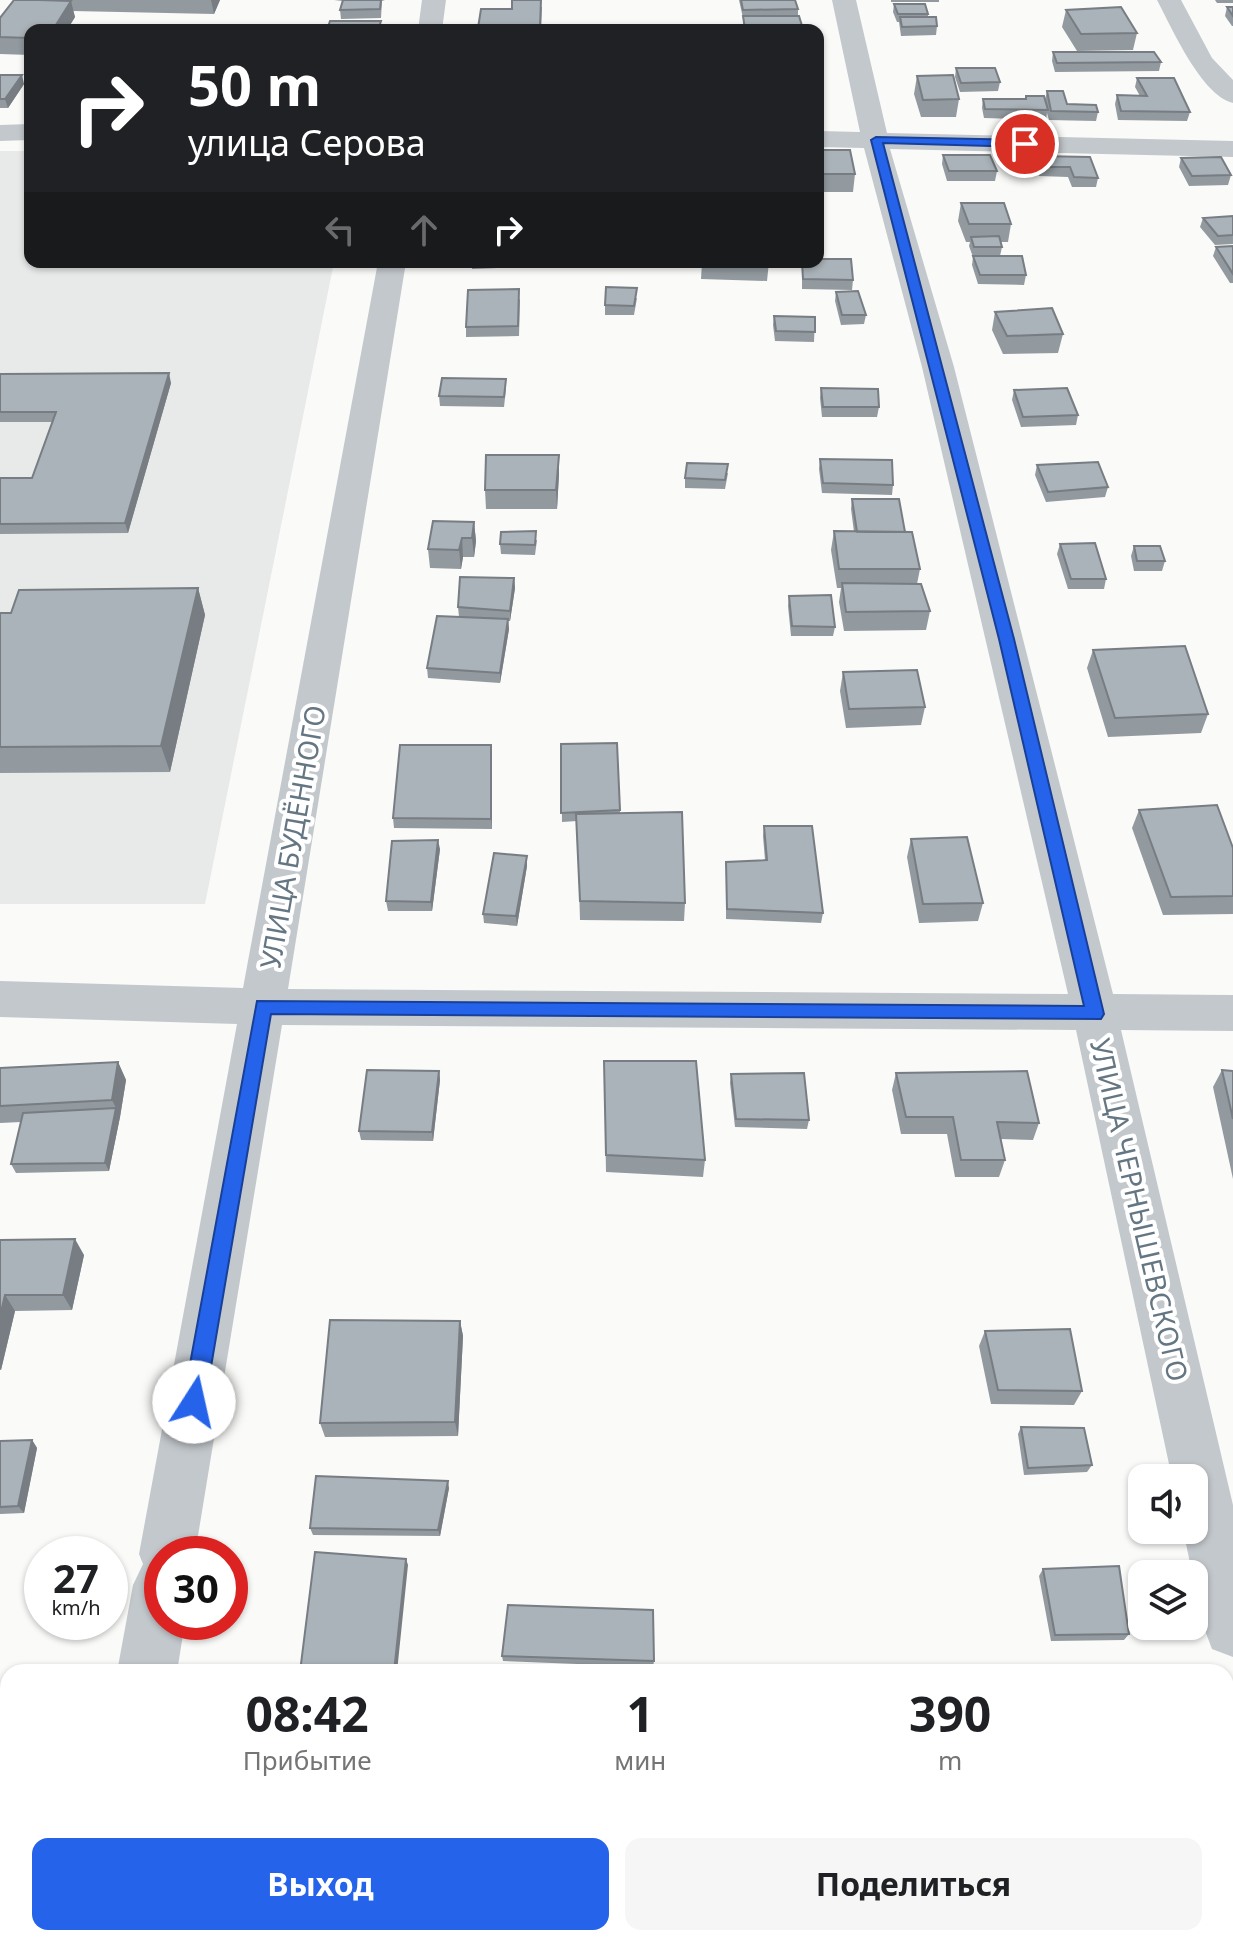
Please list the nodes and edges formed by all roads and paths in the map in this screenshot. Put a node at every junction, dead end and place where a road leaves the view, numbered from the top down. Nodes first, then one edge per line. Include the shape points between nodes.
1 (434, 0) edge
2 (844, 0) edge
3 (1169, 0) edge
4 (431, 24) edge
5 (1233, 95) edge
6 (24, 132) edge
7 (0, 133) edge
8 (824, 139) edge
9 (876, 140) junction
10 (1233, 149) edge
11 (391, 268) edge
12 (0, 999) edge
13 (263, 1007) junction
14 (1233, 1013) edge
15 (1095, 1014) junction
16 (170, 1536) edge
17 (1233, 1628) edge
18 (153, 1640) edge
19 (148, 1664) edge

1 - 4 street
2 - 9 street, УЛИЦА ЧЕРНЫШЕВСКОГО
3 - 5 street via 1202,61
6 - 7 street
8 - 9 street
9 - 10 street
9 - 15 street, УЛИЦА ЧЕРНЫШЕВСКОГО via 1006,639
11 - 13 street, УЛИЦА БУДЁННОГО
12 - 13 street
13 - 15 street
13 - 16 street, УЛИЦА БУДЁННОГО
14 - 15 street
15 - 17 street, УЛИЦА ЧЕРНЫШЕВСКОГО
18 - 19 street

